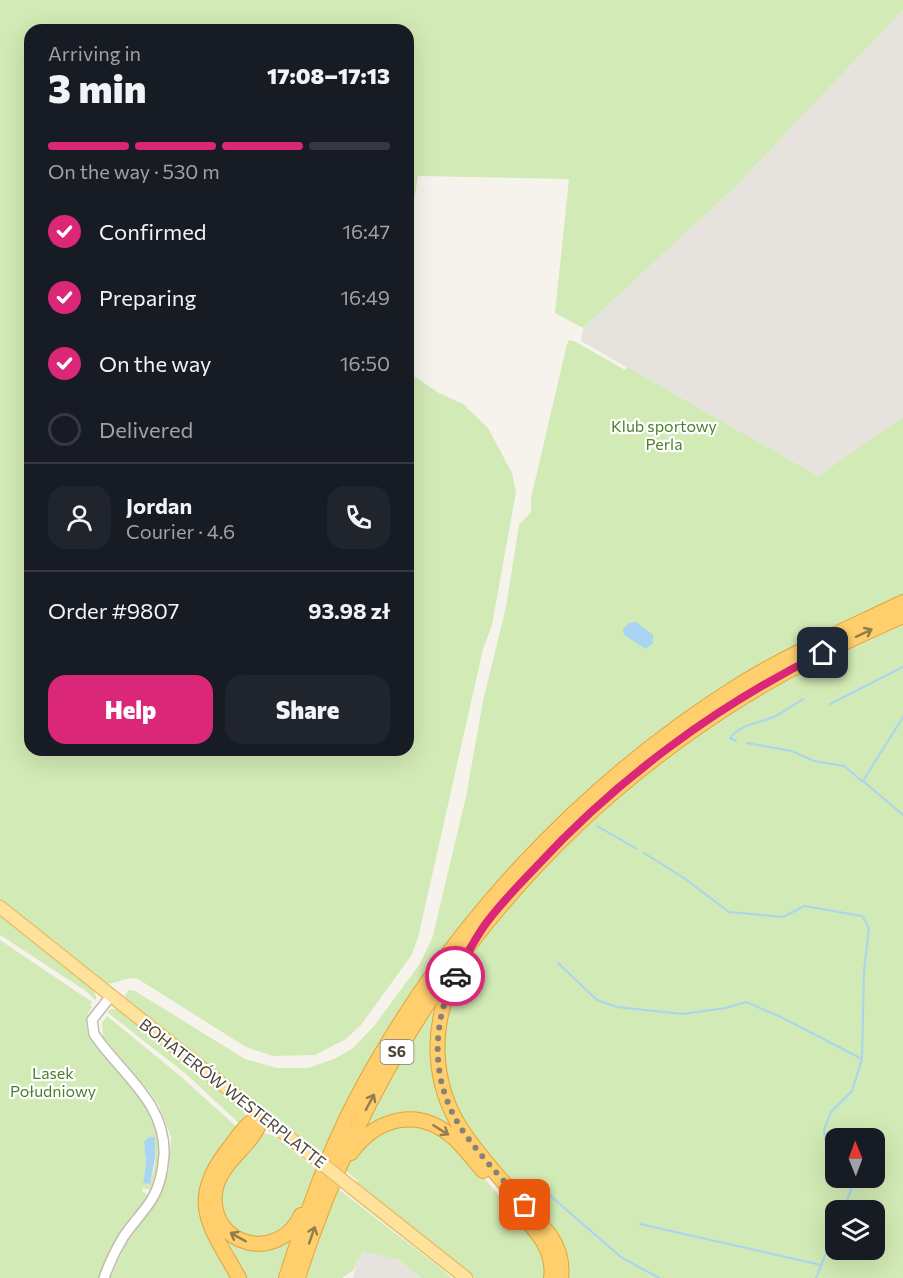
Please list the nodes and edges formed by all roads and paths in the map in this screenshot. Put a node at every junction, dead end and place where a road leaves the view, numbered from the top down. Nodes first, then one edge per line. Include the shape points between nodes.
1 (903, 602) edge
2 (903, 616) edge
3 (0, 907) edge
4 (487, 922) junction
5 (111, 997) junction
6 (262, 1116) junction
7 (321, 1178) junction
8 (328, 1193) junction
9 (104, 1278) edge
10 (239, 1278) edge
11 (286, 1278) edge
12 (298, 1278) edge
13 (466, 1278) edge
14 (551, 1278) edge
15 (561, 1278) edge

1 - 7 highway, S6 via 789,657 727,693 645,752 543,843 478,915 412,1006 355,1101
4 -> 2 highway, S6 via 583,819 691,732 779,676
3 - 5 main road, BOHATERÓW WESTERPLATTE
8 -> 4 highway, S6 via 361,1118 393,1059 422,1011
4 - 15 highway via 455,975 441,1011 437,1043 440,1076 464,1133 555,1243 561,1260
5 - 6 main road, BOHATERÓW WESTERPLATTE
5 - 9 street via 92,1020 94,1034 148,1099 162,1130 164,1145 162,1174 153,1197 125,1235
7 -> 6 highway via 299,1220 283,1237 256,1244 241,1241 223,1227 216,1210 217,1184 260,1125
6 - 10 highway via 252,1119 226,1152 214,1168 205,1192 207,1216
6 - 13 main road, BOHATERÓW WESTERPLATTE, bridge
7 - 11 highway, S6
12 -> 8 highway, S6
8 -> 14 highway via 351,1152 376,1128 403,1120 431,1124 455,1139 544,1243 551,1262

